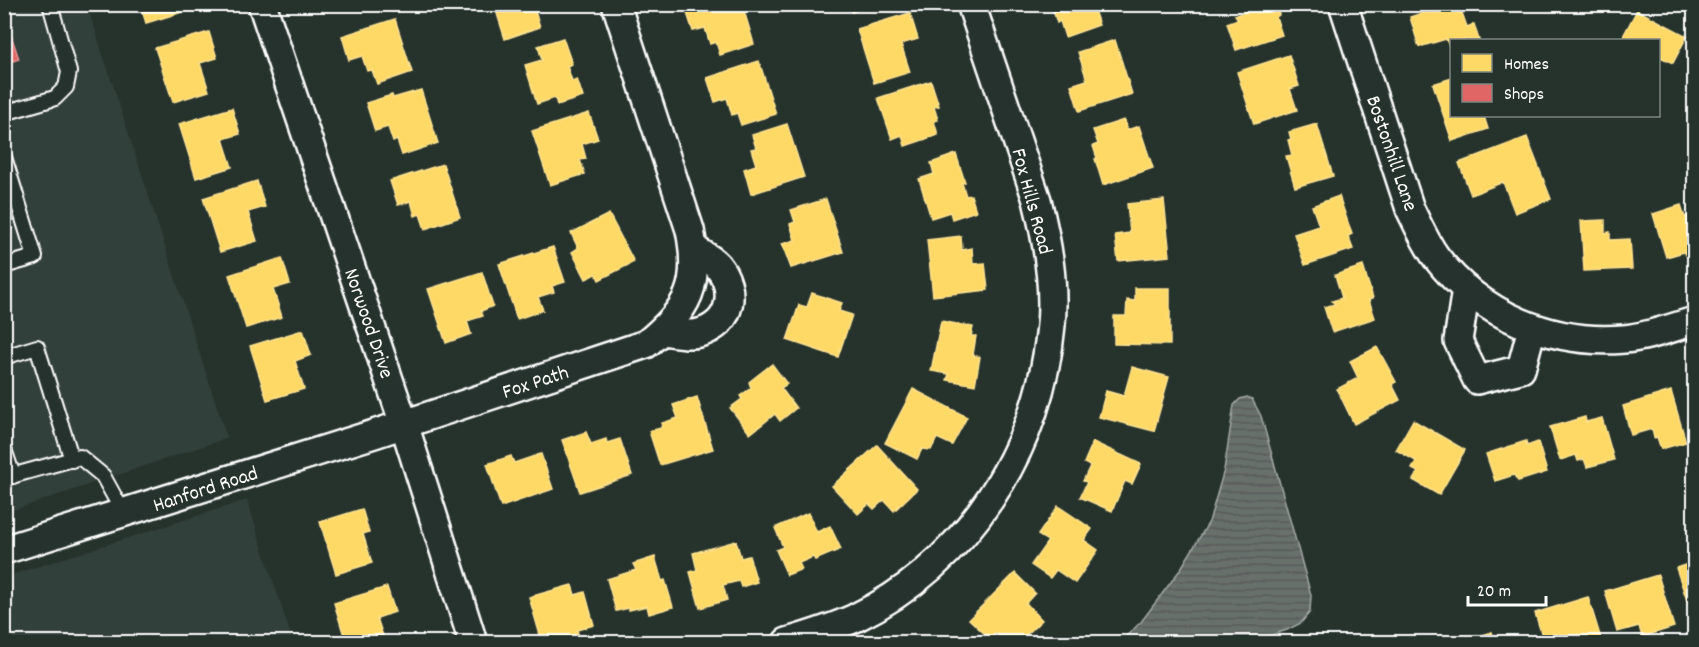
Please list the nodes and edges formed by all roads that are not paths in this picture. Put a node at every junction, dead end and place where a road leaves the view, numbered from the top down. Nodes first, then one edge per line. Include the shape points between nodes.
1 (50, 4) edge
2 (262, 4) edge
3 (616, 4) edge
4 (971, 4) edge
5 (1343, 4) edge
6 (4, 113) edge
7 (6, 165) edge
8 (694, 249) junction
9 (4, 266) edge
10 (1466, 289) junction
11 (1695, 321) edge
12 (1532, 328) junction
13 (662, 331) junction
14 (4, 357) edge
15 (404, 424) junction
16 (4, 450) edge
17 (72, 460) junction
18 (9, 477) edge
19 (124, 513) junction
20 (4, 550) edge
21 (473, 642) edge
22 (787, 642) edge

1 - 6 lane via 69,72 66,87 55,98
2 - 15 street, Norwood Drive
3 - 8 street, Fox Path
4 - 22 street, Fox Hills Road via 1044,230 1051,324 1044,376 1029,426 1002,483 942,556 902,590 858,616 829,630
5 - 10 street, Bostonhill Lane via 1410,209 1436,257
7 - 9 lane via 35,257
8 - 13 street, Fox Path via 692,285 682,308
8 - 13 street via 715,262 729,285 729,304 711,328 697,334
10 - 12 street, Bostonhill Lane via 1505,316
10 - 12 street via 1458,341 1477,380 1521,369
11 - 12 street, Bostonhill Lane via 1626,339 1559,336
13 - 15 street, Fox Path via 646,344
14 - 17 lane via 37,347
15 - 19 street, Hanford Road
15 - 21 street, Norwood Drive
16 - 18 lane
17 - 18 lane
17 - 19 lane via 80,458 104,476
19 - 20 street, Hanford Road

